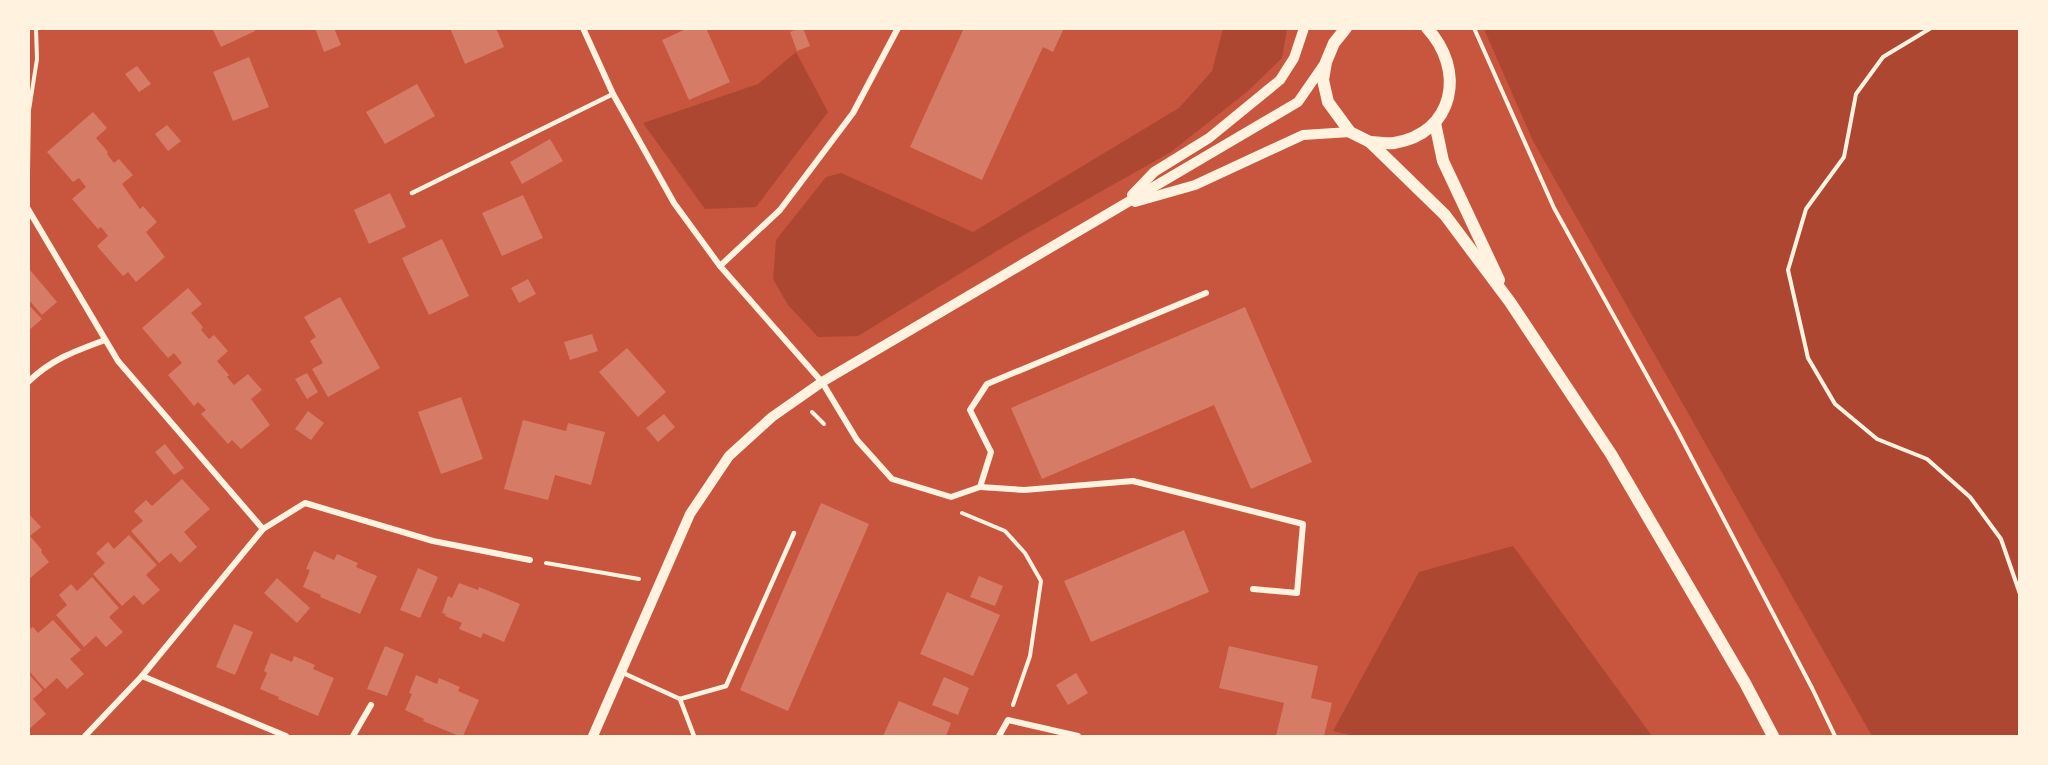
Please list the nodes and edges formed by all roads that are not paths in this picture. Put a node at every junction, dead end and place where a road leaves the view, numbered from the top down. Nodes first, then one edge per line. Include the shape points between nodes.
1 (583, 28) edge
2 (898, 28) edge
3 (1304, 28) edge
4 (1330, 28) edge
5 (1346, 28) edge
6 (1427, 28) edge
7 (1334, 43) junction
8 (1326, 62) junction
9 (613, 94) junction
10 (1435, 123) junction
11 (1350, 132) junction
12 (1370, 142) junction
13 (412, 193) dead end
14 (1120, 207) junction
15 (28, 209) edge
16 (720, 266) junction
17 (1206, 293) dead end
18 (1510, 302) junction
19 (105, 340) junction
20 (28, 382) edge
21 (822, 382) junction
22 (980, 487) junction
23 (262, 530) junction
24 (794, 533) dead end
25 (530, 560) road end
26 (1253, 589) dead end
27 (621, 672) junction
28 (142, 676) junction
29 (680, 699) junction
30 (371, 705) dead end
31 (85, 736) edge
32 (286, 736) edge
33 (352, 736) edge
34 (592, 736) edge
35 (694, 736) edge
36 (999, 736) edge
37 (1078, 736) edge
38 (1773, 736) edge

1 - 9 street
2 - 16 street via 853,113 780,210
3 - 14 street via 1294,58 1280,80 1209,138 1154,172
4 - 7 main road
5 - 7 main road
6 - 10 main road via 1447,58 1451,84 1446,106
7 - 8 main road
8 - 11 main road via 1323,80 1328,102
8 - 14 street via 1298,102
9 - 13 lane
9 - 16 street via 674,203
10 - 12 main road via 1394,143
10 - 18 main road via 1443,161
11 - 12 main road
11 - 14 street via 1303,135 1195,185
12 - 18 main road via 1444,215
14 - 21 street
15 - 19 street
16 - 21 street
17 - 22 street via 987,384 970,410 991,452
18 - 38 main road via 1611,454
19 - 20 street via 70,352 43,367
19 - 23 street via 118,362
21 - 22 street via 857,440 892,479 951,497
21 - 27 street via 772,417 729,456 690,514
22 - 26 street via 1024,490 1133,481 1303,524 1297,593
23 - 25 street via 305,503 433,541
23 - 28 street
24 - 29 lane via 726,686
27 - 29 lane
27 - 34 street
28 - 31 street
28 - 32 street
29 - 35 lane
30 - 33 street
36 - 37 street via 1008,720

